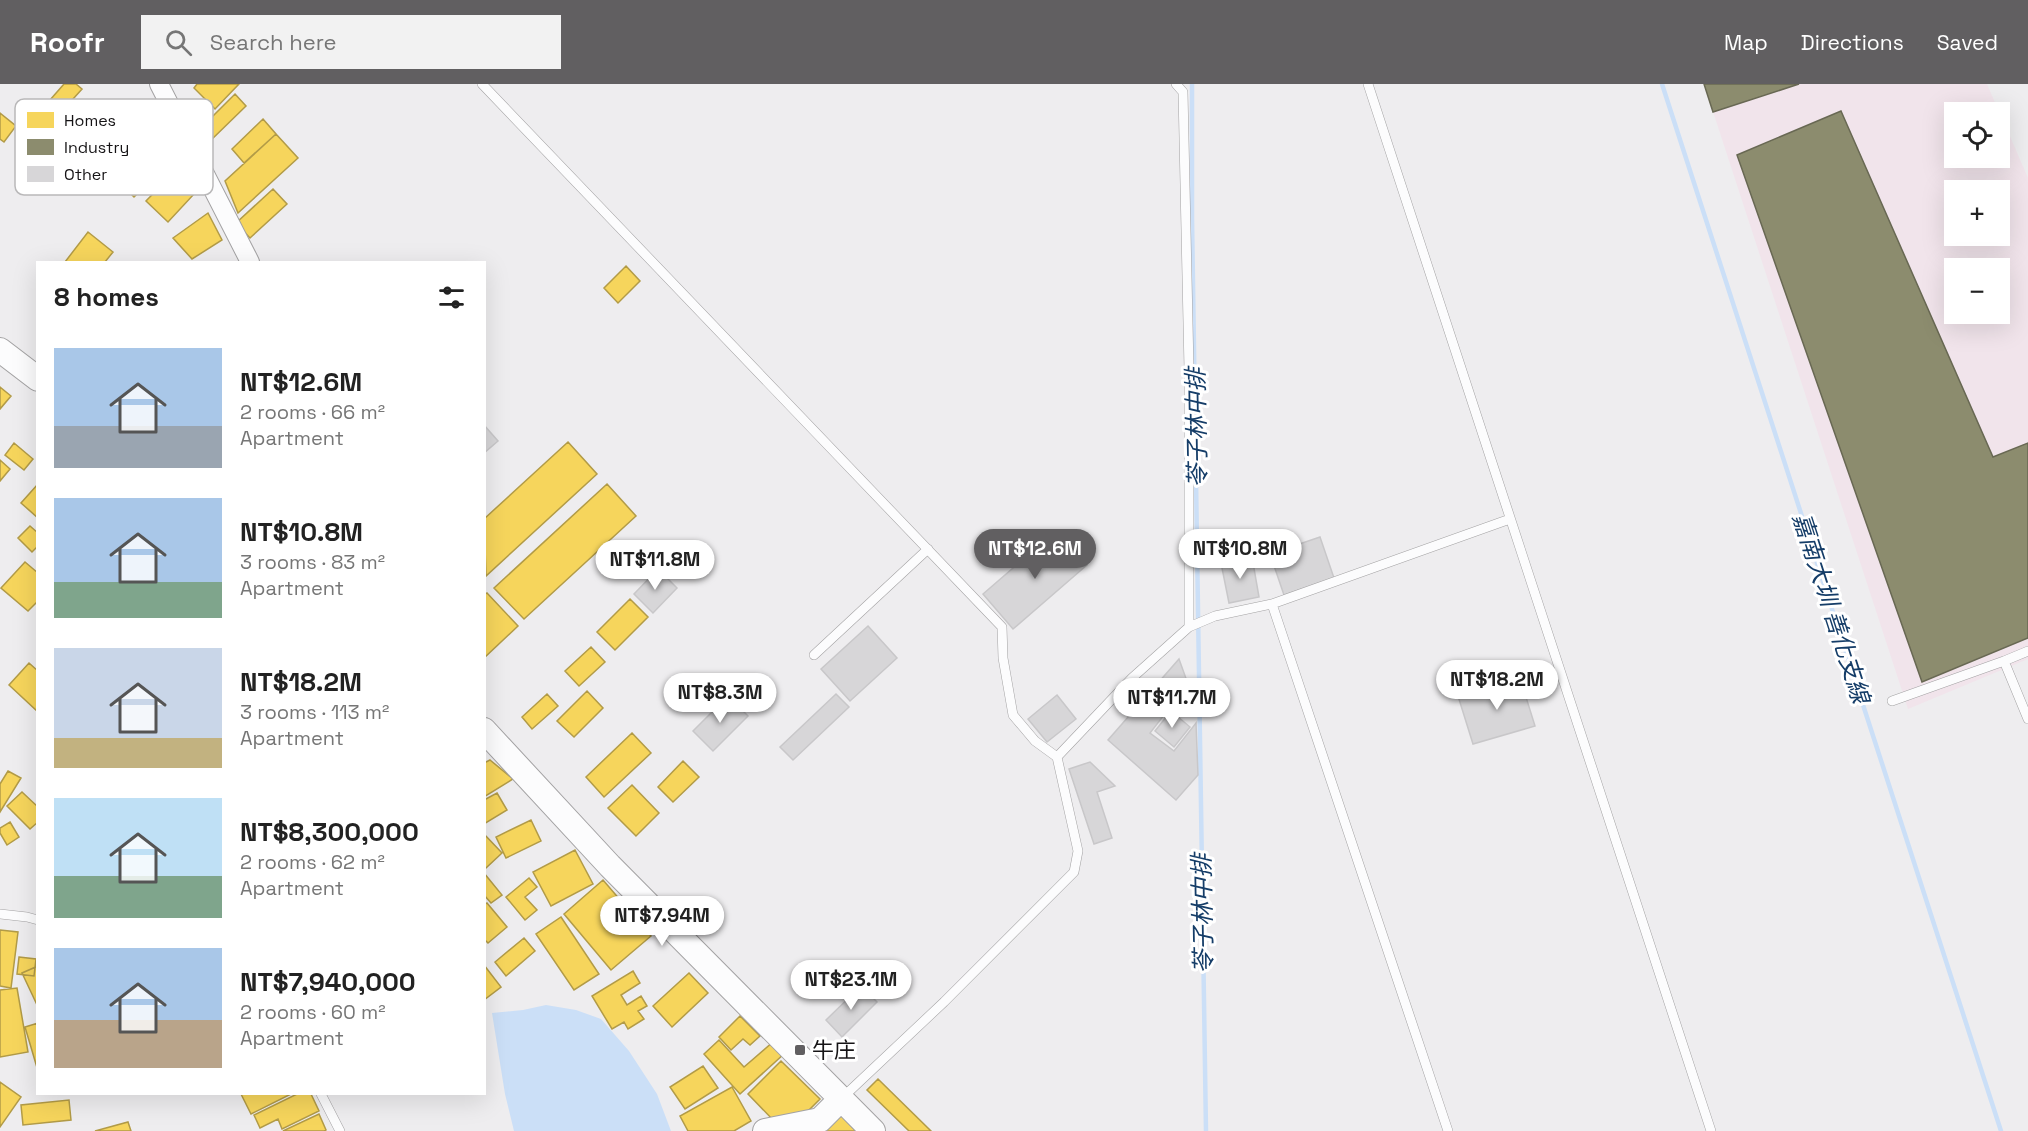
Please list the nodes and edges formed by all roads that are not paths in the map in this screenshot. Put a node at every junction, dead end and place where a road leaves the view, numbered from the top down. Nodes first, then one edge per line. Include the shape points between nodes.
1 (159, 84) edge
2 (482, 84) edge
3 (1176, 84) edge
4 (1368, 84) edge
5 (167, 99) edge
6 (213, 190) edge
7 (249, 261) edge
8 (0, 350) edge
9 (36, 377) edge
10 (1510, 519) junction
11 (928, 549) junction
12 (1272, 604) junction
13 (1192, 625) junction
14 (2028, 651) edge
15 (814, 655) dead end
16 (2004, 661) junction
17 (1892, 700) dead end
18 (2028, 718) edge
19 (491, 741) edge
20 (1057, 757) junction
21 (0, 914) edge
22 (36, 919) edge
23 (321, 1095) edge
24 (842, 1099) junction
25 (806, 1127) edge
26 (339, 1131) edge
27 (765, 1131) edge
28 (873, 1131) edge
29 (1448, 1131) edge
30 (1711, 1131) edge

1 - 5 street
2 - 11 lane
3 - 13 lane via 1183,92 1184,116
4 - 10 lane
6 - 7 street
8 - 9 street
10 - 12 lane
10 - 30 lane
11 - 15 lane
11 - 20 lane via 1002,627 1013,715 1035,741
12 - 13 lane
12 - 29 lane
13 - 20 lane via 1132,678
14 - 16 lane
16 - 17 lane
16 - 18 lane
19 - 24 street
20 - 24 lane via 1078,851 1074,872
21 - 22 lane
23 - 26 lane
24 - 25 street via 820,1120
24 - 28 street
25 - 27 street

